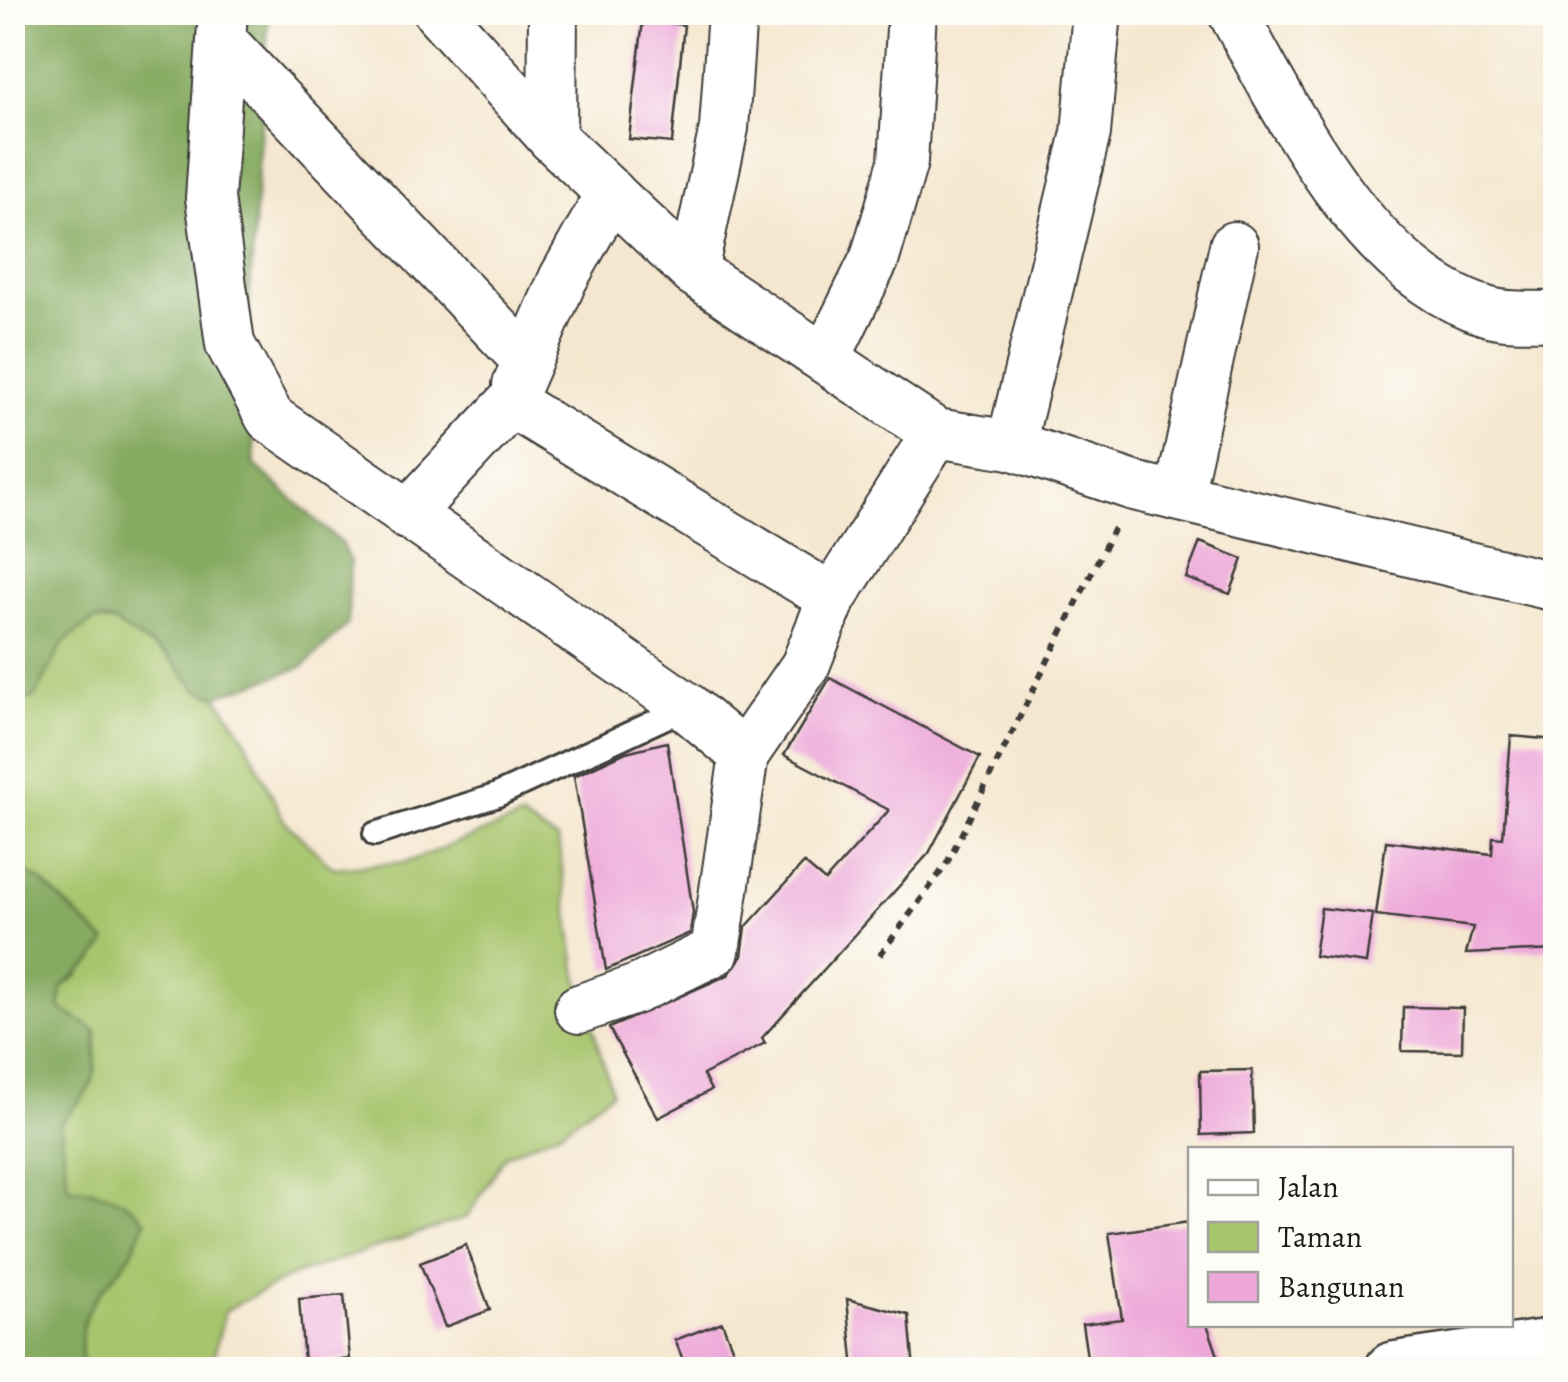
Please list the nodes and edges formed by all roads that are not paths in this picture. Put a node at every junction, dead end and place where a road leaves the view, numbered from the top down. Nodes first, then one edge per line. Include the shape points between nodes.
1 (438, 12) edge
2 (554, 12) edge
3 (732, 12) edge
4 (912, 12) edge
5 (1097, 12) edge
6 (1232, 12) edge
7 (224, 28) edge
8 (552, 138) junction
9 (611, 194) junction
10 (1234, 246) dead end
11 (693, 270) junction
12 (1556, 316) edge
13 (826, 358) junction
14 (518, 381) junction
15 (936, 433) junction
16 (1011, 445) junction
17 (1157, 491) junction
18 (407, 515) junction
19 (1556, 587) edge
20 (832, 598) junction
21 (687, 708) junction
22 (744, 755) junction
23 (375, 834) dead end
24 (579, 1009) dead end
25 (1556, 1346) edge
26 (1393, 1370) edge

1 - 8 street
2 - 8 street
3 - 11 street via 724,128
4 - 13 street via 903,162 875,258
5 - 16 street via 1086,132
6 - 12 street via 1318,166 1416,277 1488,312
7 - 14 street
7 - 18 street via 210,198 230,344 270,418
8 - 9 street
9 - 11 street
9 - 14 street
10 - 17 street
11 - 13 street
13 - 15 street
14 - 18 street
14 - 20 street
15 - 16 street
15 - 20 street
16 - 17 street
17 - 19 street
18 - 21 street
20 - 22 street via 805,666
21 - 22 street
21 - 23 lane via 495,796
22 - 24 street via 716,951
25 - 26 street

